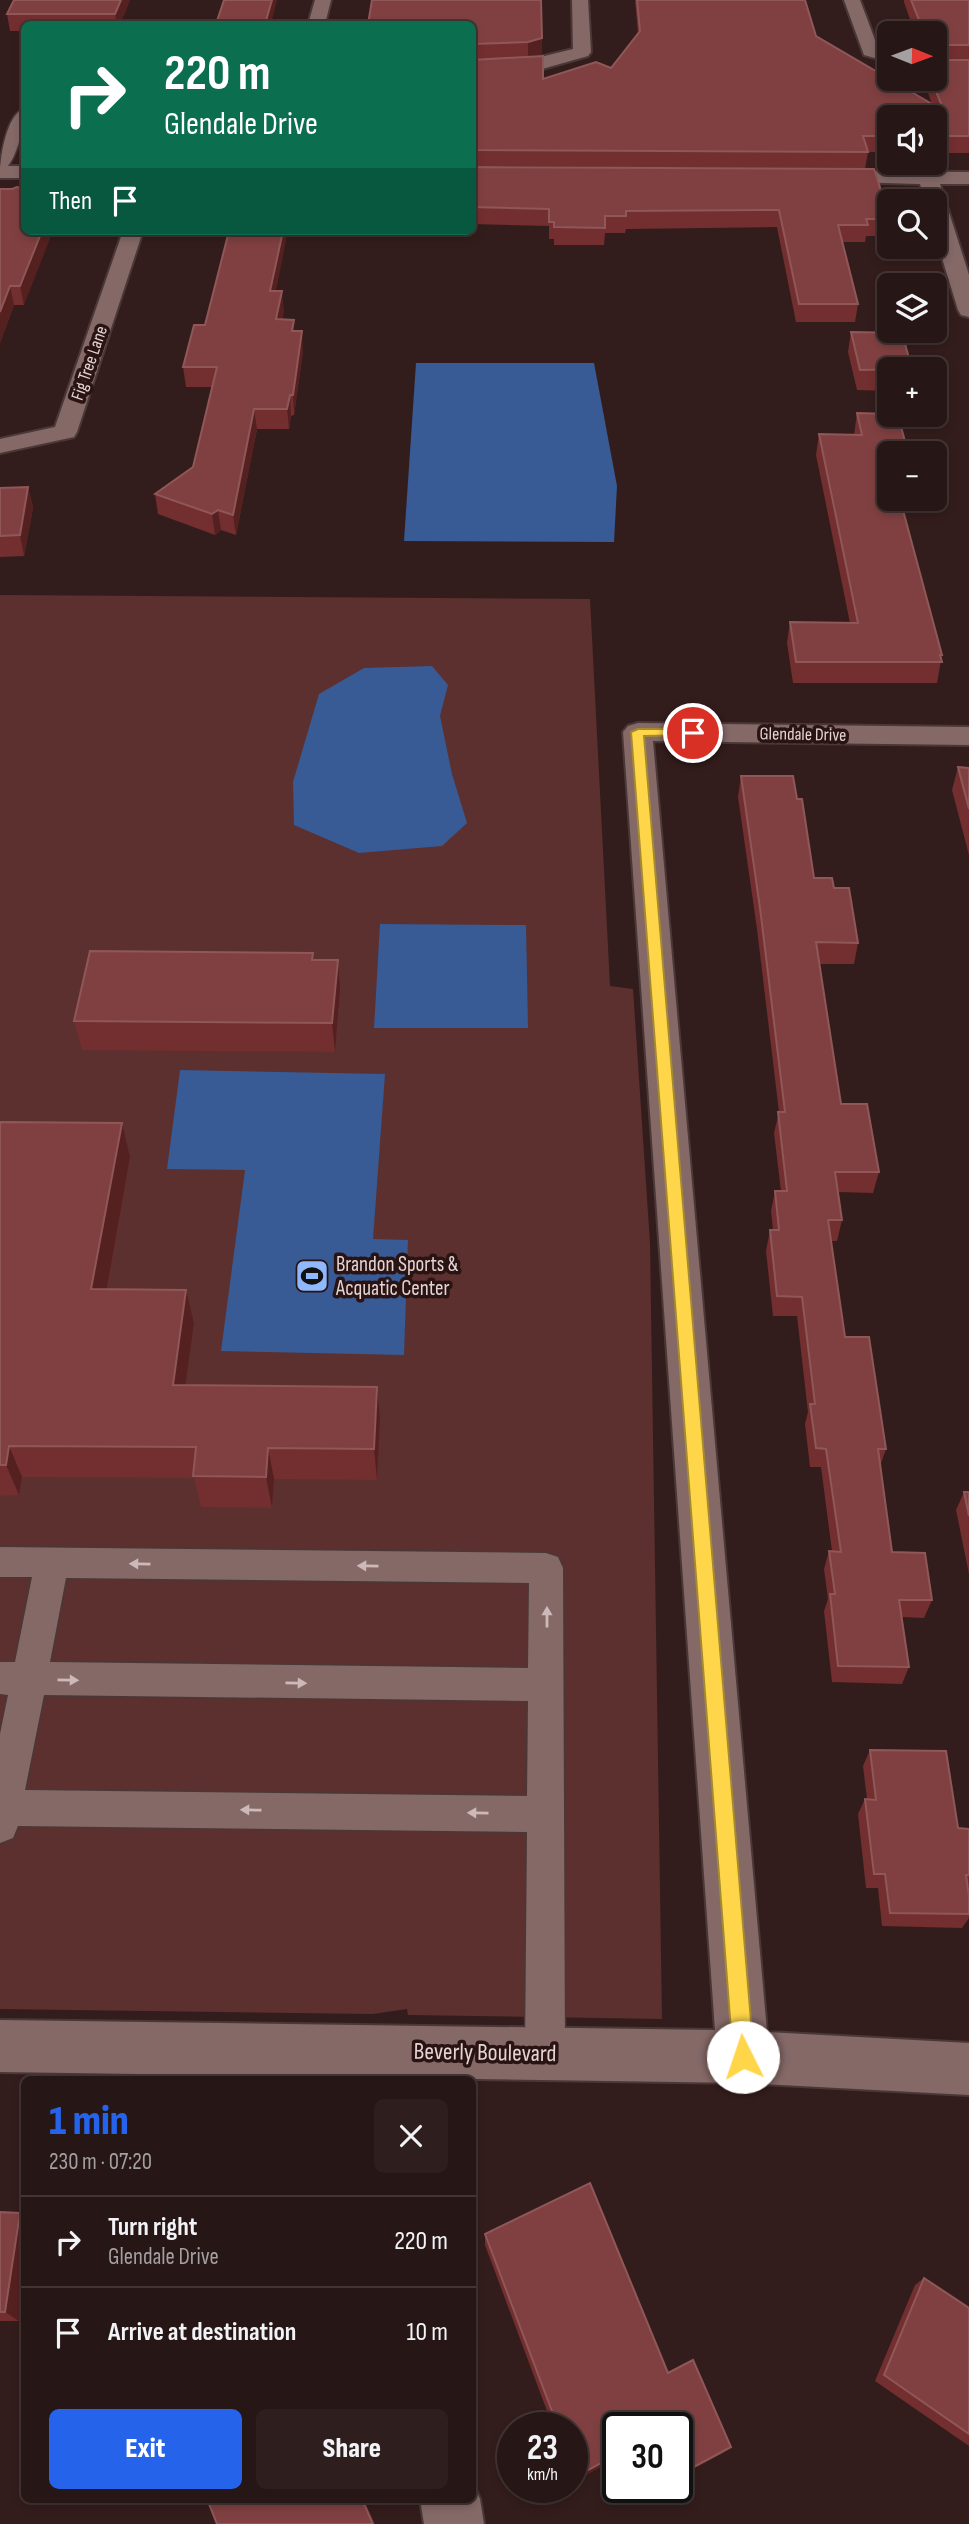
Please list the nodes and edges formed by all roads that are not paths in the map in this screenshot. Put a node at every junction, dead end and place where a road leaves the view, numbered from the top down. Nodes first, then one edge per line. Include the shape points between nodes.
1 (323, 0) edge
2 (580, 0) edge
3 (852, 0) edge
4 (318, 21) edge
5 (877, 53) edge
6 (476, 68) edge
7 (21, 120) edge
8 (0, 169) edge
9 (21, 172) edge
10 (804, 177) edge
11 (928, 178) junction
12 (969, 178) edge
13 (132, 235) edge
14 (969, 310) edge
15 (0, 446) edge
16 (969, 736) edge
17 (0, 1562) edge
18 (52, 1563) junction
19 (14, 1679) edge
20 (547, 1685) junction
21 (1, 1814) edge
22 (547, 1814) junction
23 (0, 2046) edge
24 (545, 2053) junction
25 (743, 2057) junction
26 (378, 2065) edge
27 (969, 2069) edge
28 (451, 2503) edge
29 (454, 2524) edge

1 - 4 street
2 - 6 street via 582,51 558,62 515,69
3 - 5 street via 870,51
7 - 8 lane
8 - 9 street
10 - 11 street
11 - 12 street
11 - 14 street
13 - 15 street, Fig Tree Lane via 65,432
16 - 25 street, Glendale Drive via 638,732
17 - 18 lane
18 - 19 lane
20 -> 18 lane via 546,1568
19 -> 20 lane
19 - 21 lane
20 - 22 lane
22 -> 21 lane
22 - 24 lane
23 - 26 street, Beverly Boulevard
24 - 25 street, Beverly Boulevard
24 - 26 street, Beverly Boulevard
25 - 27 street, Beverly Boulevard
28 - 29 street

